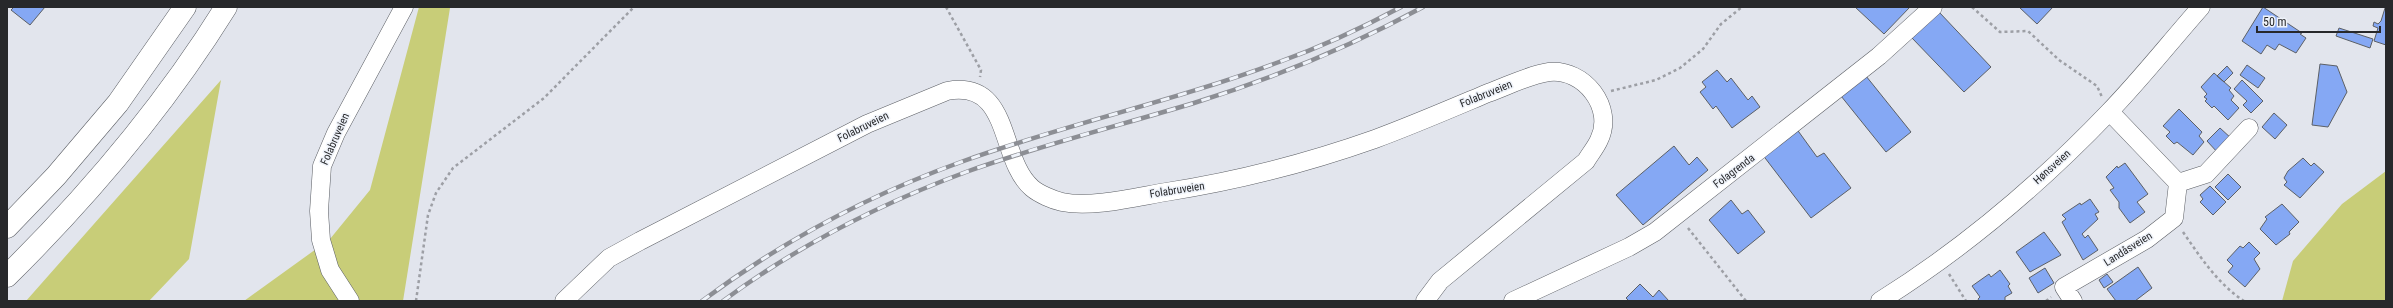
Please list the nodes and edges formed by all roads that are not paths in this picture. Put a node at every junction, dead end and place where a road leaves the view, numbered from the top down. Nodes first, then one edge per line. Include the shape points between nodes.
1 (185, 7) edge
2 (226, 7) edge
3 (404, 7) edge
4 (1933, 7) edge
5 (2201, 7) edge
6 (2110, 112) junction
7 (2249, 128) dead end
8 (2178, 183) junction
9 (7, 227) edge
10 (7, 276) edge
11 (350, 301) edge
12 (564, 301) edge
13 (1425, 301) edge
14 (1514, 301) edge
15 (1880, 301) edge
16 (2072, 301) edge

1 - 9 highway via 118,103 56,176
2 - 10 highway via 205,41 143,125 80,199
3 - 11 street, Folabruveien via 336,132 322,166 319,211 321,240 330,270
4 - 14 street, Folagrenda via 1879,56 1655,232 1629,247
5 - 6 street, Hønsveien
6 - 8 street
6 - 15 street, Hønsveien via 2052,168 2002,211 1938,261
7 - 8 street via 2206,174
8 - 16 street, Landåsveien via 2174,218 2146,239 2064,287
12 - 13 street, Folabruveien via 609,258 867,124 961,88 977,93 990,103 1018,168 1032,188 1062,202 1082,203 1230,181 1308,160 1375,139 1522,80 1550,72 1569,73 1585,83 1603,112 1600,139 1586,160 1440,281

